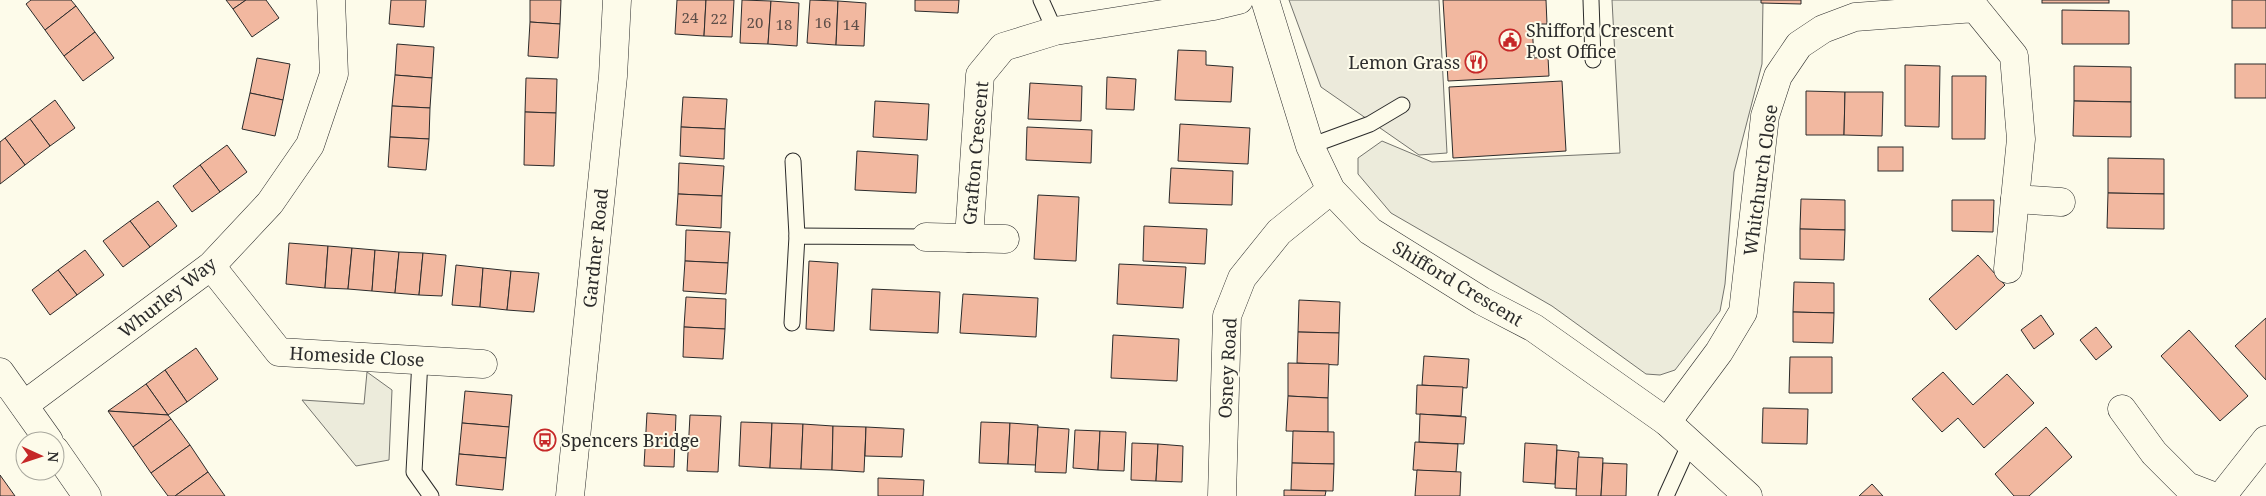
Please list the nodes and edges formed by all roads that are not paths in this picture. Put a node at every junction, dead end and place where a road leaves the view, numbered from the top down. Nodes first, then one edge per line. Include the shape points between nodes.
1 (331, 0) edge
2 (617, 0) edge
3 (1041, 0) edge
4 (1239, 0) edge
5 (1265, 0) edge
6 (1591, 0) edge
7 (1976, 4) edge
8 (1055, 31) junction
9 (1593, 60) dead end
10 (1402, 105) dead end
11 (1310, 146) junction
12 (793, 161) dead end
13 (1331, 190) junction
14 (2015, 199) junction
15 (2061, 202) dead end
16 (797, 236) junction
17 (926, 236) joint
18 (969, 238) junction
19 (1005, 239) dead end
20 (211, 266) junction
21 (2008, 269) dead end
22 (792, 323) dead end
23 (420, 360) junction
24 (483, 364) dead end
25 (0, 372) edge
26 (24, 406) junction
27 (2122, 409) dead end
28 (1667, 422) junction
29 (42, 431) edge
30 (2266, 440) edge
31 (1690, 443) junction
32 (65, 464) edge
33 (87, 496) edge
34 (431, 496) edge
35 (570, 496) edge
36 (1222, 496) edge
37 (1666, 496) edge
38 (1748, 496) edge
39 (2212, 496) edge
40 (2222, 496) edge

1 - 20 street, Whurley Way via 334,74 310,145 270,202
2 - 35 street, Gardner Road via 613,76
3 - 8 lane
4 - 8 street, Grafton Crescent
5 - 11 street, Shifford Crescent
6 - 9 lane
7 - 14 street, Whitchurch Close via 2014,56 2021,139
7 - 28 street, Whitchurch Close via 1855,18 1823,29 1799,45 1778,76 1765,116 1743,312 1719,352
8 - 18 street, Grafton Crescent via 1003,47 980,75
10 - 11 lane via 1370,124
11 - 13 street, Shifford Crescent
12 - 16 lane
13 - 28 street, Shifford Crescent via 1370,231 1482,301 1534,328
13 - 36 street, Osney Road via 1278,232 1242,278 1228,316
14 - 15 street
14 - 21 street, Whitchurch Close
16 - 17 lane
16 - 22 lane
17 - 18 street, Grafton Crescent
18 - 19 street, Grafton Crescent
20 - 23 street, Homeside Close via 279,352
20 - 26 street, Whurley Way
23 - 24 street, Homeside Close
23 - 34 lane via 414,472
25 - 26 street
26 - 29 street
27 - 39 street via 2154,453 2187,486
28 - 31 street, Shifford Crescent
30 - 40 street
31 - 37 lane
31 - 38 street, Shifford Crescent
32 - 33 street

